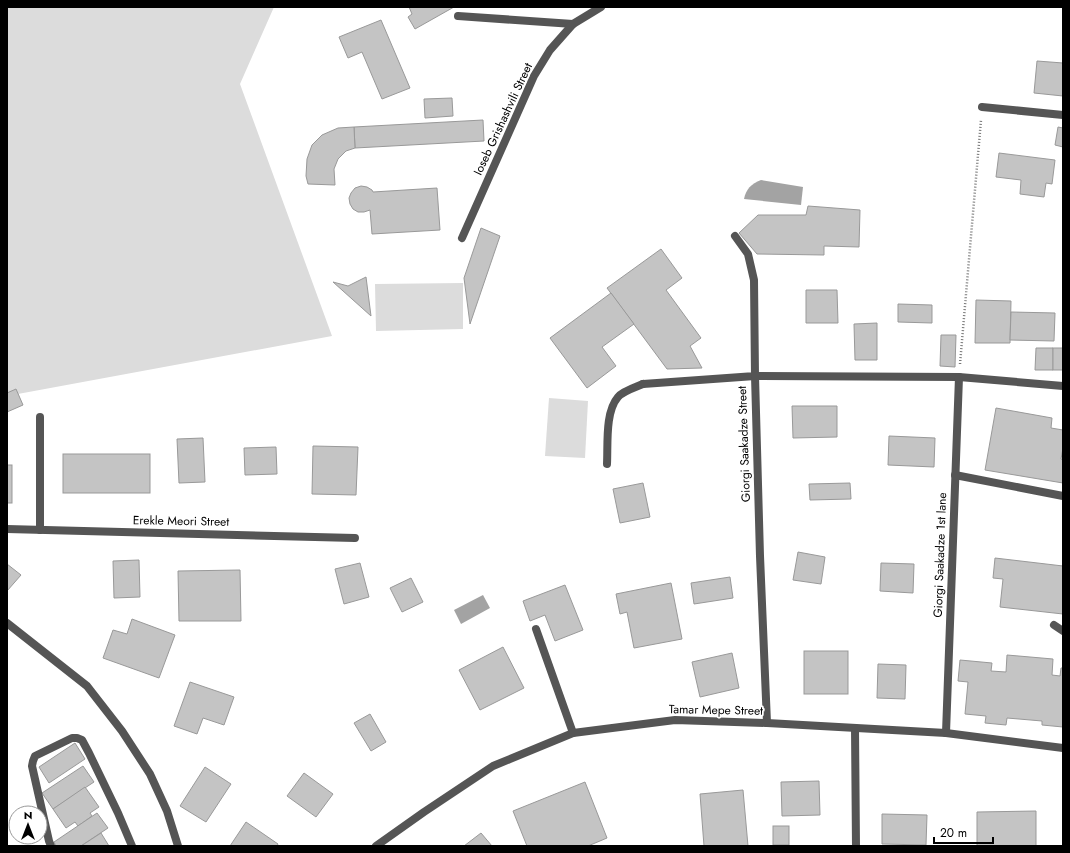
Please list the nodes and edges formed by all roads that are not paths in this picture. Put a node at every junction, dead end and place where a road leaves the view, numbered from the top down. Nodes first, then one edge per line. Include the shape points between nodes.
1 (601, 7) edge
2 (458, 16) dead end
3 (573, 24) junction
4 (982, 107) road end
5 (1063, 116) edge
6 (735, 236) dead end
7 (462, 238) dead end
8 (755, 376) junction
9 (959, 377) junction
10 (1063, 386) edge
11 (40, 417) dead end
12 (607, 464) dead end
13 (955, 475) junction
14 (1063, 496) edge
15 (7, 529) edge
16 (40, 530) junction
17 (355, 538) dead end
18 (7, 623) edge
19 (1054, 625) dead end
20 (536, 629) dead end
21 (1063, 631) edge
22 (767, 723) junction
23 (855, 728) junction
24 (573, 733) junction
25 (946, 733) junction
26 (1063, 748) edge
27 (51, 846) edge
28 (132, 846) edge
29 (178, 846) edge
30 (376, 846) edge
31 (856, 846) edge

1 - 3 street, Ioseb Grishashvili Street
2 - 3 street
3 - 7 street, Ioseb Grishashvili Street via 550,50 534,76
4 - 5 street
6 - 8 street via 748,254 754,280
8 - 9 street, Giorgi Saakadze Street
8 - 12 street via 643,384 618,396 611,407 608,425
8 - 22 street, Giorgi Saakadze Street
9 - 10 street, Giorgi Saakadze Street
9 - 13 street, Giorgi Saakadze 1st lane
11 - 16 street
13 - 14 street
13 - 25 street, Giorgi Saakadze 1st lane
15 - 16 street, Erekle Meori Street
16 - 17 street, Erekle Meori Street
18 - 29 street via 87,686 122,731 150,774 167,811
19 - 21 street
20 - 24 street
22 - 23 street, Tamar Mepe Street
22 - 24 street, Tamar Mepe Street via 675,720
23 - 25 street, Tamar Mepe Street
23 - 31 street
24 - 30 street, Tamar Mepe Street via 493,766
25 - 26 street, Tamar Mepe Street
27 - 28 street via 32,761 35,756 72,738 82,740

